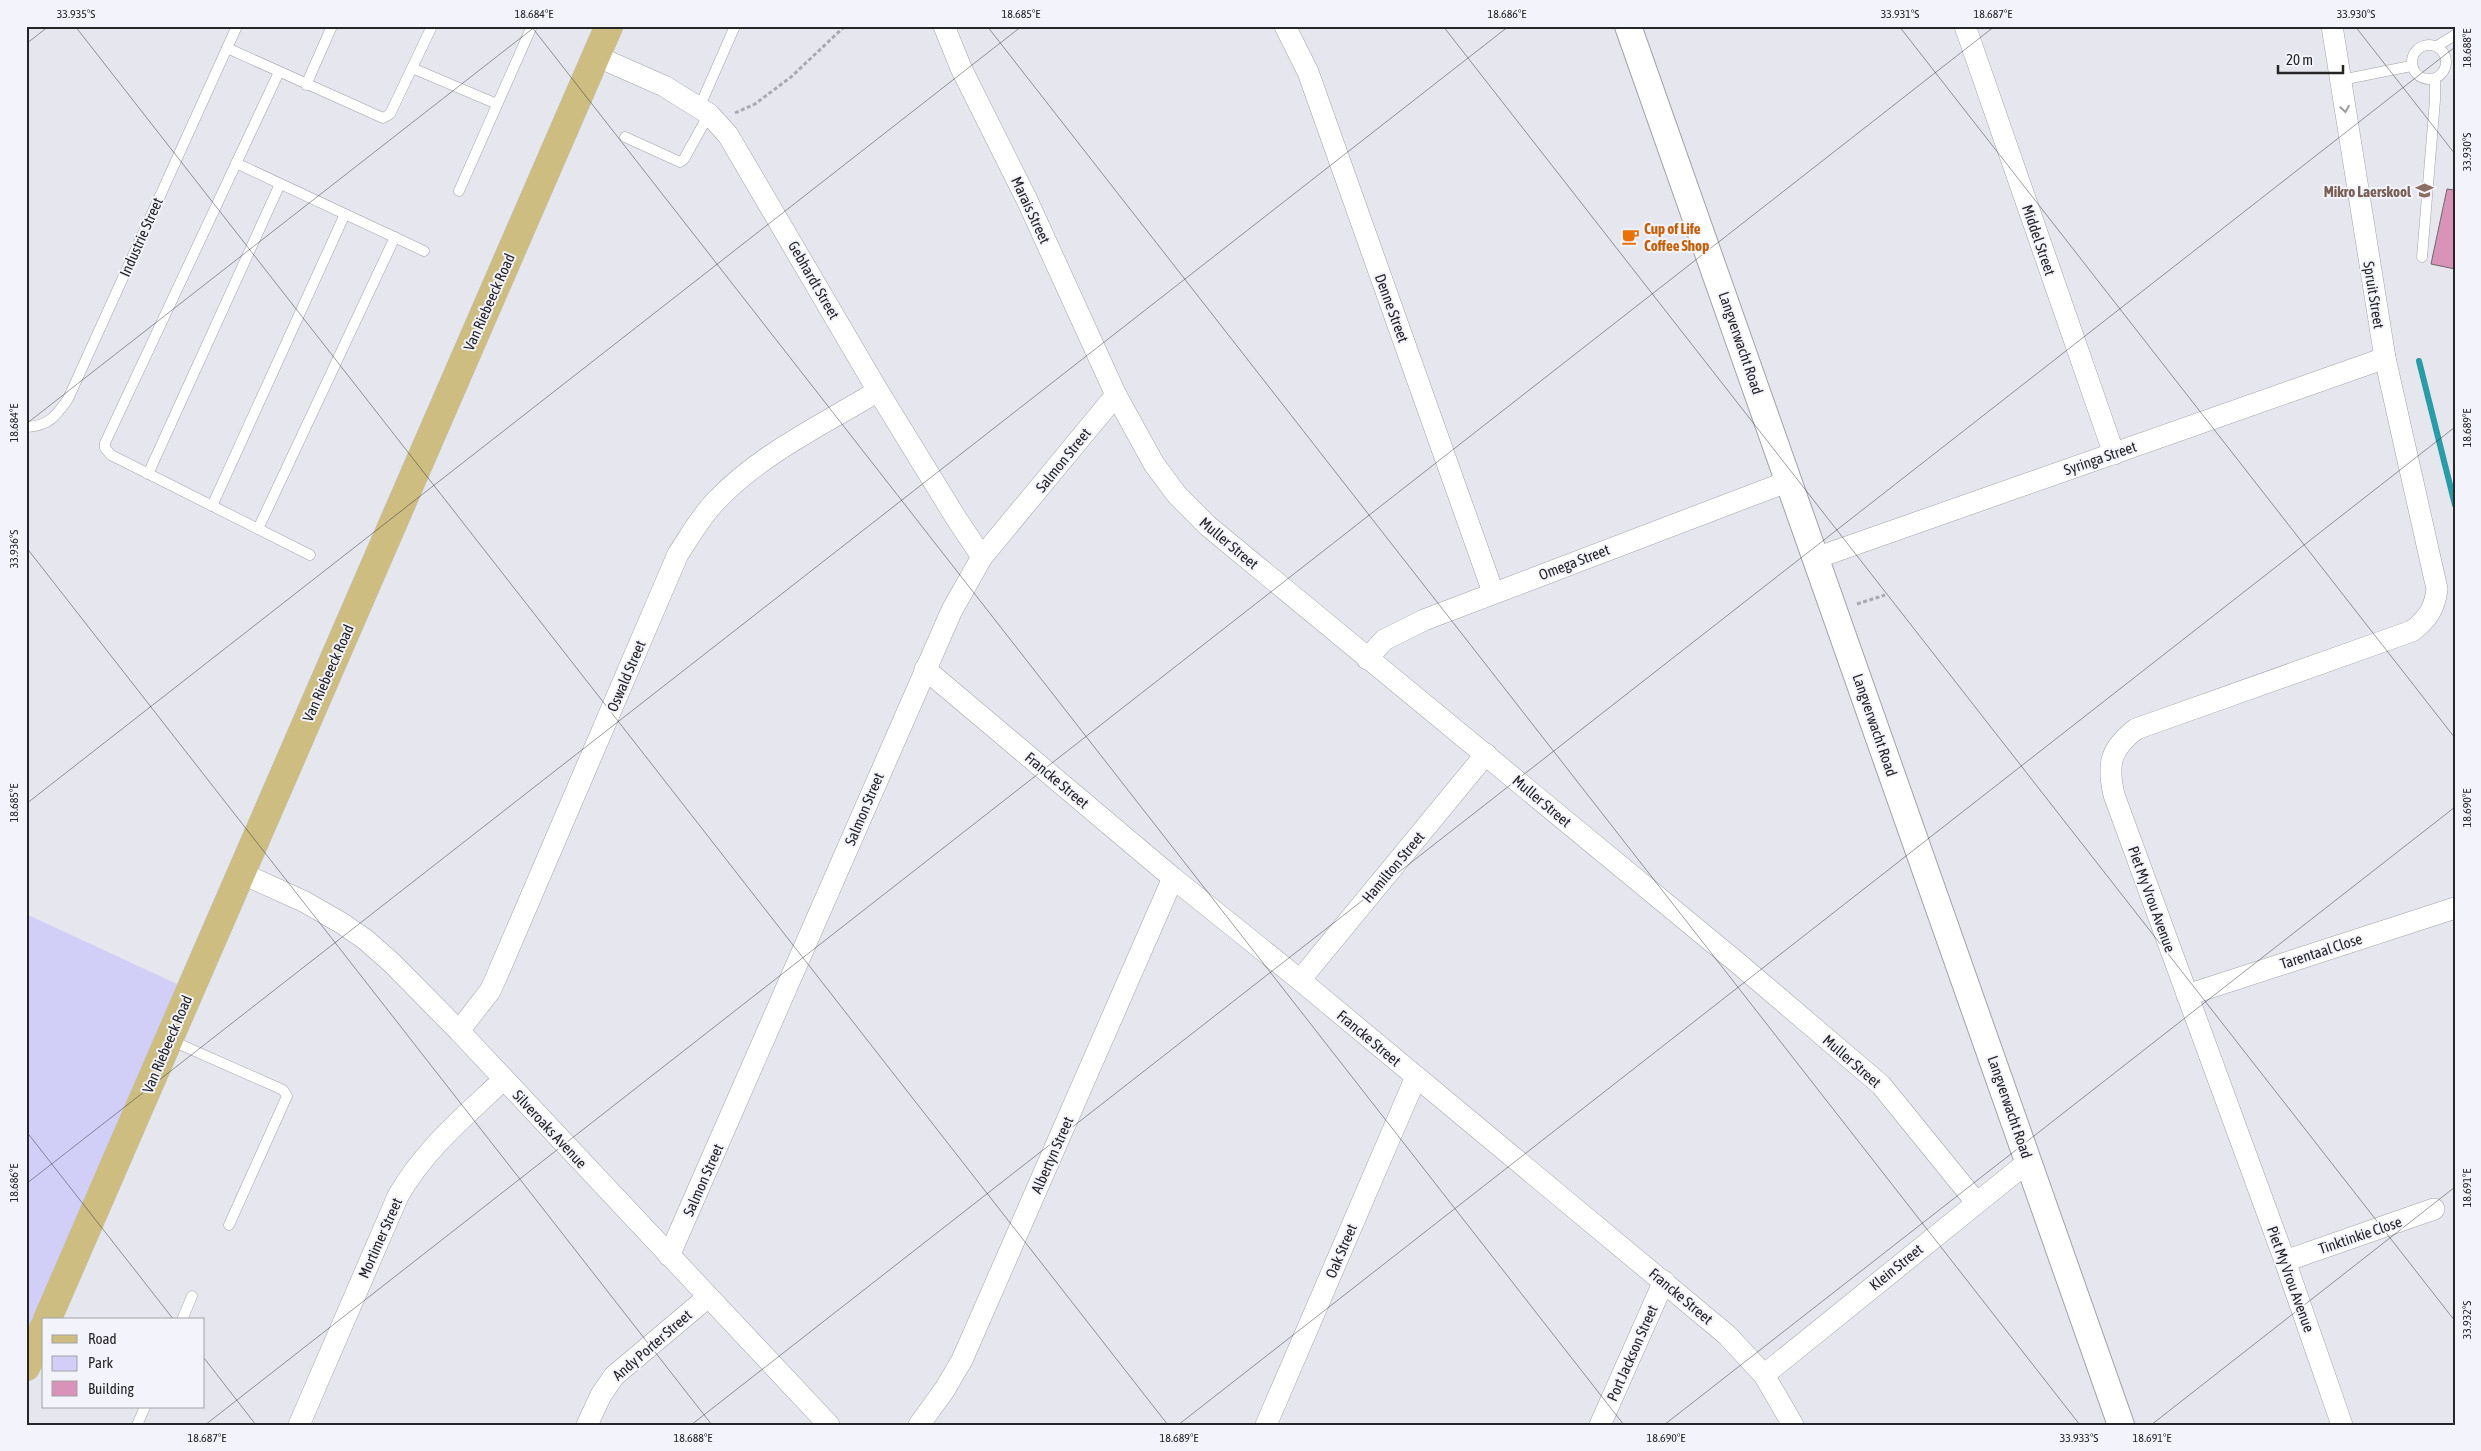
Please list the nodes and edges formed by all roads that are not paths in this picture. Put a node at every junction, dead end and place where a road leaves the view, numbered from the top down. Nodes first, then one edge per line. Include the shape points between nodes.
1 (237, 26) edge
2 (332, 26) edge
3 (432, 26) edge
4 (532, 26) edge
5 (609, 26) edge
6 (735, 26) edge
7 (944, 26) edge
8 (1285, 26) edge
9 (1628, 26) edge
10 (1965, 26) edge
11 (2332, 26) edge
12 (2455, 35) edge
13 (2437, 46) junction
14 (227, 48) junction
15 (596, 56) junction
16 (2411, 66) junction
17 (412, 68) junction
18 (278, 72) junction
19 (2435, 79) junction
20 (2340, 80) junction
21 (306, 85) junction
22 (497, 104) junction
23 (704, 111) junction
24 (625, 136) dead end
25 (236, 163) junction
26 (280, 184) junction
27 (459, 191) dead end
28 (345, 214) junction
29 (395, 237) junction
30 (424, 251) dead end
31 (2422, 257) dead end
32 (2385, 358) junction
33 (878, 391) junction
34 (1116, 395) junction
35 (26, 427) edge
36 (2114, 454) junction
37 (148, 474) junction
38 (1789, 481) junction
39 (212, 506) junction
40 (258, 529) junction
41 (310, 555) dead end
42 (982, 557) junction
43 (1816, 558) junction
44 (2431, 561) joint
45 (1493, 592) junction
46 (1367, 658) junction
47 (925, 669) junction
48 (1486, 754) junction
49 (241, 873) junction
50 (1173, 878) junction
51 (2455, 908) edge
52 (1300, 980) junction
53 (2187, 994) junction
54 (459, 1031) junction
55 (169, 1040) junction
56 (1416, 1077) junction
57 (503, 1080) junction
58 (2029, 1161) junction
59 (1976, 1202) junction
60 (2434, 1209) dead end
61 (229, 1225) dead end
62 (669, 1256) junction
63 (2285, 1261) junction
64 (1664, 1281) junction
65 (192, 1296) dead end
66 (708, 1297) junction
67 (48, 1318) edge
68 (183, 1318) edge
69 (42, 1331) edge
70 (26, 1367) edge
71 (1764, 1375) junction
72 (144, 1408) edge
73 (137, 1425) edge
74 (299, 1425) edge
75 (587, 1425) edge
76 (829, 1425) edge
77 (919, 1425) edge
78 (1266, 1425) edge
79 (1600, 1425) edge
80 (1793, 1425) edge
81 (2121, 1425) edge
82 (2342, 1425) edge

1 - 14 lane, Industrie Street
2 - 21 lane
3 - 17 lane
4 - 22 lane
5 - 15 main road, Van Riebeeck Road
6 - 23 lane
7 - 34 street, Marais Street
8 - 45 street, Denne Street via 1308,72
9 - 38 street, Langverwacht Road
10 - 36 street, Middel Street
11 - 20 street, Spruit Street
12 - 13 lane
13 - 16 lane via 2427,44 2418,47 2412,56
13 - 19 lane via 2444,53 2446,63 2443,72
14 - 18 lane
14 - 35 lane, Industrie Street via 68,399 55,418
15 - 23 street, Gebhardt Street via 664,86
15 - 49 main road, Van Riebeeck Road
16 - 19 lane via 2416,75
16 - 20 lane
17 - 21 lane via 390,114 383,118
17 - 22 lane
18 - 21 lane
18 - 25 lane
19 - 31 lane via 2436,100
20 -> 32 street, Spruit Street
22 - 27 lane
23 - 24 lane via 680,162
23 - 33 street, Gebhardt Street via 728,135 748,167
25 - 26 lane
25 - 37 lane via 105,442 105,448 111,455
26 - 28 lane
26 - 37 lane
28 - 29 lane
28 - 39 lane
29 - 30 lane
29 - 40 lane
32 - 36 street, Syringa Street
32 - 44 street, Spruit Street
33 - 42 street, Gebhardt Street
33 - 54 street, Oswald Street via 765,460 715,501 695,528 678,554 490,991
34 - 42 street, Salmon Street
34 - 46 street, Muller Street via 1154,464 1177,495 1208,526
36 - 43 street, Syringa Street
37 - 39 lane
38 - 43 street, Langverwacht Road
38 - 45 street, Omega Street
39 - 40 lane
40 - 41 lane
42 - 47 street, Salmon Street via 952,610
43 - 58 street, Langverwacht Road
44 - 53 street, Piet My Vrou Avenue via 2436,598 2430,614 2412,631 2136,729 2115,751 2110,776 2114,795
45 - 46 street, Omega Street via 1384,640
46 - 48 street, Muller Street
47 - 50 street, Francke Street
47 - 62 street, Salmon Street
48 - 52 street, Hamilton Street
48 - 59 street, Muller Street via 1881,1085
49 - 54 street, Silveroaks Avenue via 305,902 366,940
49 - 55 main road, Van Riebeeck Road
50 - 52 street, Francke Street
50 - 77 street, Albertyn Street via 962,1360 946,1389
51 - 53 street, Tarentaal Close
52 - 56 street, Francke Street
53 - 63 street, Piet My Vrou Avenue
54 - 57 street, Silveroaks Avenue
55 - 61 lane via 283,1090 287,1096
55 - 67 main road, Van Riebeeck Road
56 - 64 street, Francke Street
56 - 78 street, Oak Street
57 - 62 street, Silveroaks Avenue
57 - 74 street, Mortimer Street via 412,1171 398,1196
58 - 59 street, Klein Street
58 - 81 street, Langverwacht Road
59 - 71 street, Klein Street
60 - 63 street, Tinktinkie Close
62 - 66 street, Silveroaks Avenue
63 - 82 street, Piet My Vrou Avenue
64 - 71 street, Francke Street via 1728,1335
64 - 79 street, Port Jackson Street
65 - 68 lane
66 - 75 street, Andy Porter Street via 614,1376 601,1394
66 - 76 street, Silveroaks Avenue
69 - 70 main road
71 - 80 street, Francke Street
72 - 73 lane

